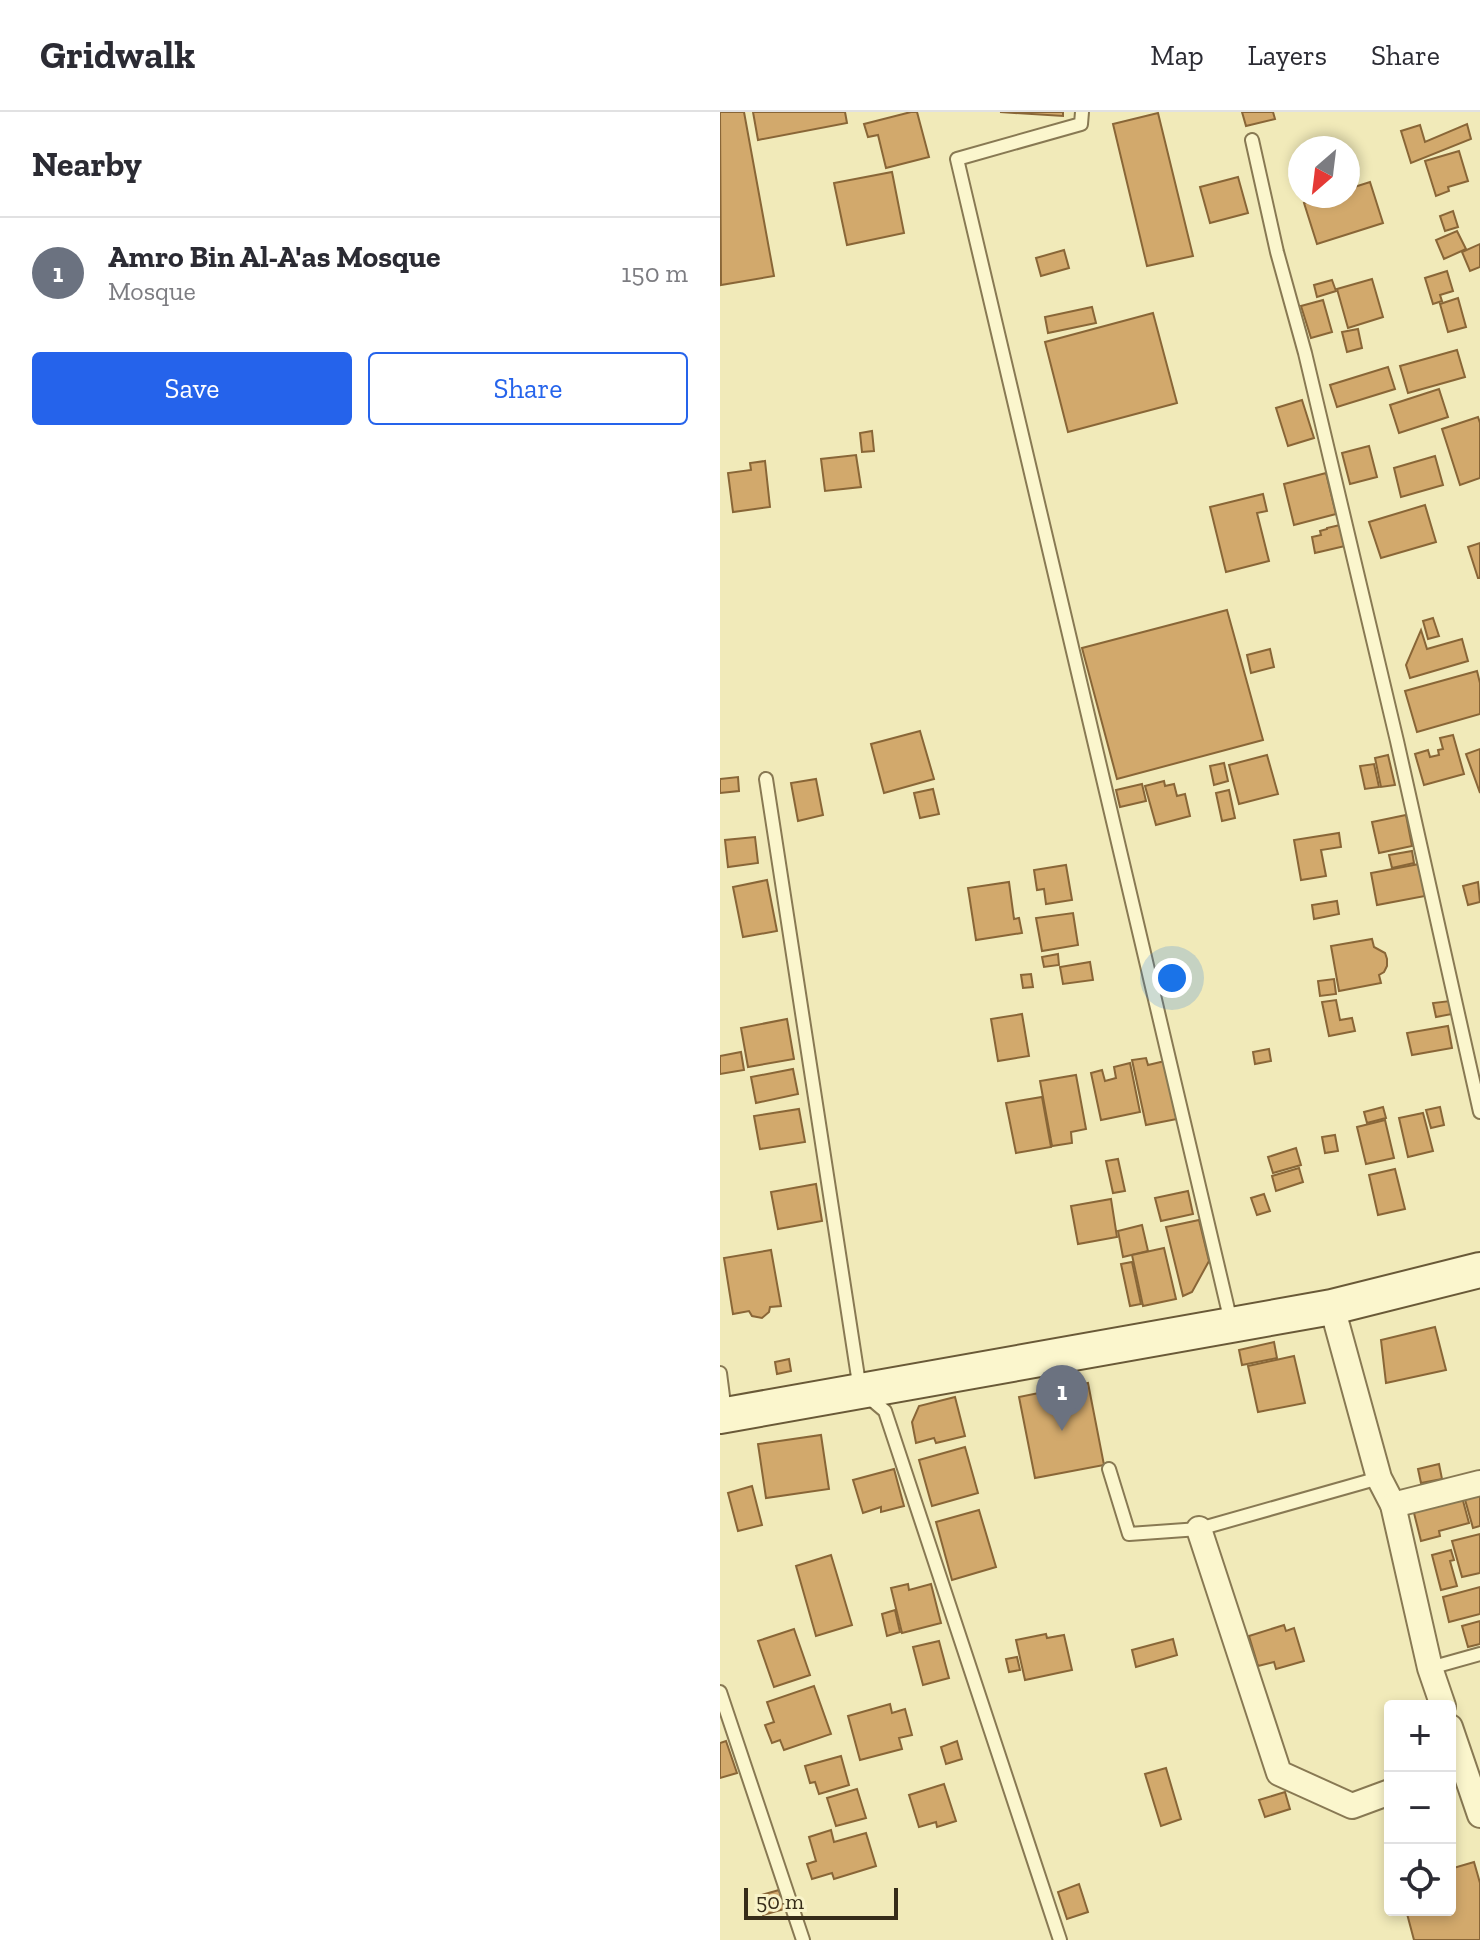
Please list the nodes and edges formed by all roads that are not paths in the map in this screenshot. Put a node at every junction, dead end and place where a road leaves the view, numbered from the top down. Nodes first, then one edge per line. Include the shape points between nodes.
1 (1082, 112) edge
2 (1252, 140) dead end
3 (766, 779) dead end
4 (1480, 1112) edge
5 (1480, 1270) edge
6 (1332, 1307) junction
7 (1232, 1325) junction
8 (720, 1373) edge
9 (860, 1390) junction
10 (723, 1415) edge
11 (1109, 1469) dead end
12 (1379, 1478) junction
13 (1480, 1483) edge
14 (1393, 1505) junction
15 (1199, 1529) junction
16 (1480, 1654) edge
17 (1430, 1668) junction
18 (720, 1692) edge
19 (1441, 1700) edge
20 (1456, 1746) edge
21 (1465, 1774) edge
22 (1384, 1794) edge
23 (1480, 1815) edge
24 (803, 1940) edge
25 (1060, 1940) edge

1 - 7 lane via 1081,124 957,159
2 - 4 lane
3 - 9 lane
5 - 6 street
6 - 7 street
6 - 12 street
7 - 9 street
8 - 10 lane
9 - 10 street
9 - 25 lane via 885,1411
11 - 15 lane via 1129,1534
12 - 14 street
12 - 15 lane
13 - 14 street
14 - 17 street
15 - 22 street via 1279,1773 1352,1806
16 - 17 lane
17 - 19 street
18 - 24 lane
20 - 21 street
21 - 23 street

